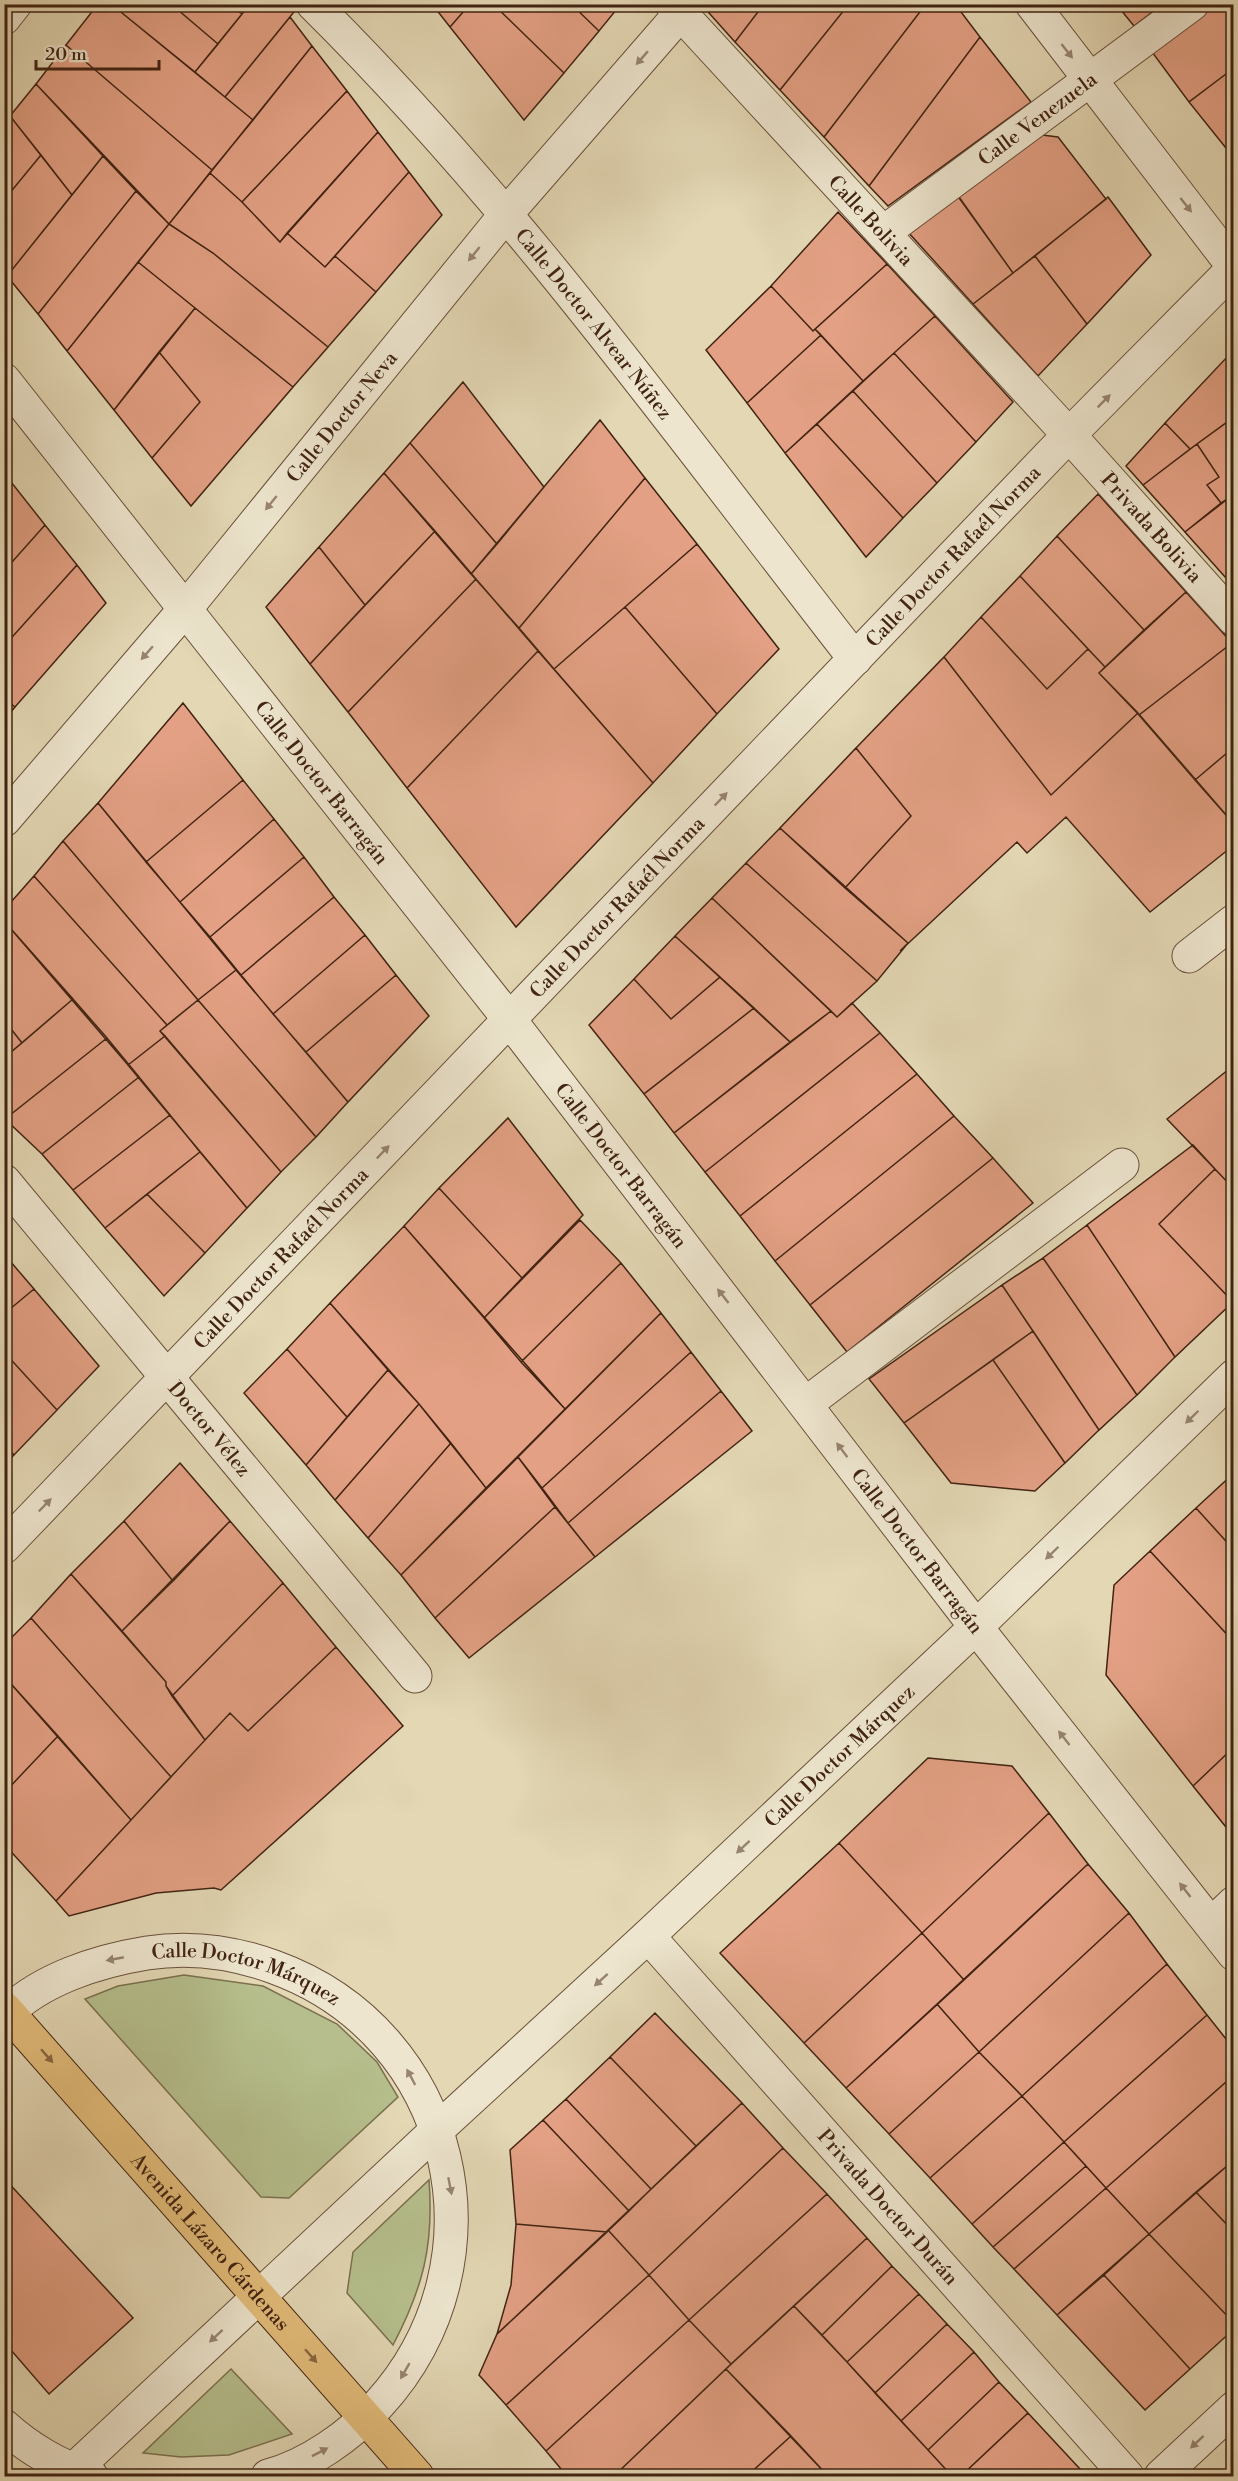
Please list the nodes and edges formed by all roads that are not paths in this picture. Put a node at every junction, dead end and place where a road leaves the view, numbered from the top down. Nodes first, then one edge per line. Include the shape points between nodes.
1 (15, 4) edge
2 (313, 4) edge
3 (1032, 4) edge
4 (1192, 4) edge
5 (676, 9) edge
6 (4, 18) edge
7 (1090, 81) junction
8 (507, 213) junction
9 (883, 233) junction
10 (1233, 267) edge
11 (4, 380) edge
12 (1069, 435) junction
13 (186, 608) junction
14 (1233, 619) edge
15 (855, 659) junction
16 (4, 820) edge
17 (1233, 921) edge
18 (1189, 956) dead end
19 (509, 1019) junction
20 (1122, 1165) dead end
21 (4, 1182) edge
22 (1233, 1376) edge
23 (167, 1377) junction
24 (807, 1403) junction
25 (4, 1547) edge
26 (976, 1627) junction
27 (415, 1676) dead end
28 (1222, 1913) edge
29 (648, 1936) junction
30 (1233, 1954) edge
31 (6, 2012) edge
32 (438, 2129) junction
33 (259, 2296) junction
34 (1233, 2408) edge
35 (366, 2419) junction
36 (4, 2426) edge
37 (77, 2475) edge
38 (268, 2476) edge
39 (417, 2476) edge
40 (1127, 2476) edge
41 (1161, 2476) edge

1 - 6 street
2 - 8 street, Calle Doctor Alvear Núñez
3 -> 7 street
4 - 7 street, Calle Venezuela
5 -> 8 street, Calle Doctor Neva
5 - 9 street, Calle Bolivia
7 - 9 street, Calle Venezuela
7 -> 10 street
8 -> 13 street, Calle Doctor Neva
8 - 15 street, Calle Doctor Alvear Núñez
9 - 12 street, Calle Bolivia
12 -> 10 street, Calle Doctor Rafaél Norma
11 - 13 street, Calle Doctor Barragán
12 - 14 street, Privada Bolivia
12 - 15 street, Calle Doctor Rafaél Norma
13 -> 16 street, Calle Doctor Neva
13 - 19 street, Calle Doctor Barragán
19 -> 15 street, Calle Doctor Rafaél Norma
17 - 18 street
23 -> 19 street, Calle Doctor Rafaél Norma
24 -> 19 street, Calle Doctor Barragán
20 - 24 street
21 - 23 street, Doctor Vélez
22 -> 26 street, Calle Doctor Márquez
25 -> 23 street, Calle Doctor Rafaél Norma
23 - 27 street, Doctor Vélez
26 -> 24 street, Calle Doctor Barragán
28 -> 26 street, Calle Doctor Barragán
26 -> 29 street, Calle Doctor Márquez
28 - 30 street, Calle Doctor Barragán
29 -> 32 street, Calle Doctor Márquez
29 - 40 street, Privada Doctor Durán
32 -> 31 street, Calle Doctor Márquez via 407,2068 363,2017 307,1979 243,1955 175,1949 108,1959 46,1986
31 -> 33 main road, Avenida Lázaro Cárdenas
32 - 33 street, Calle Doctor Márquez
32 -> 35 street, Calle Doctor Márquez via 452,2195 450,2262 431,2326 397,2384
33 -> 35 main road, Avenida Lázaro Cárdenas
33 -> 37 street, Calle Doctor Márquez
34 -> 41 street
38 -> 35 street, Calle Doctor Márquez via 340,2441
35 - 39 main road, Avenida Lázaro Cárdenas
36 - 37 street

